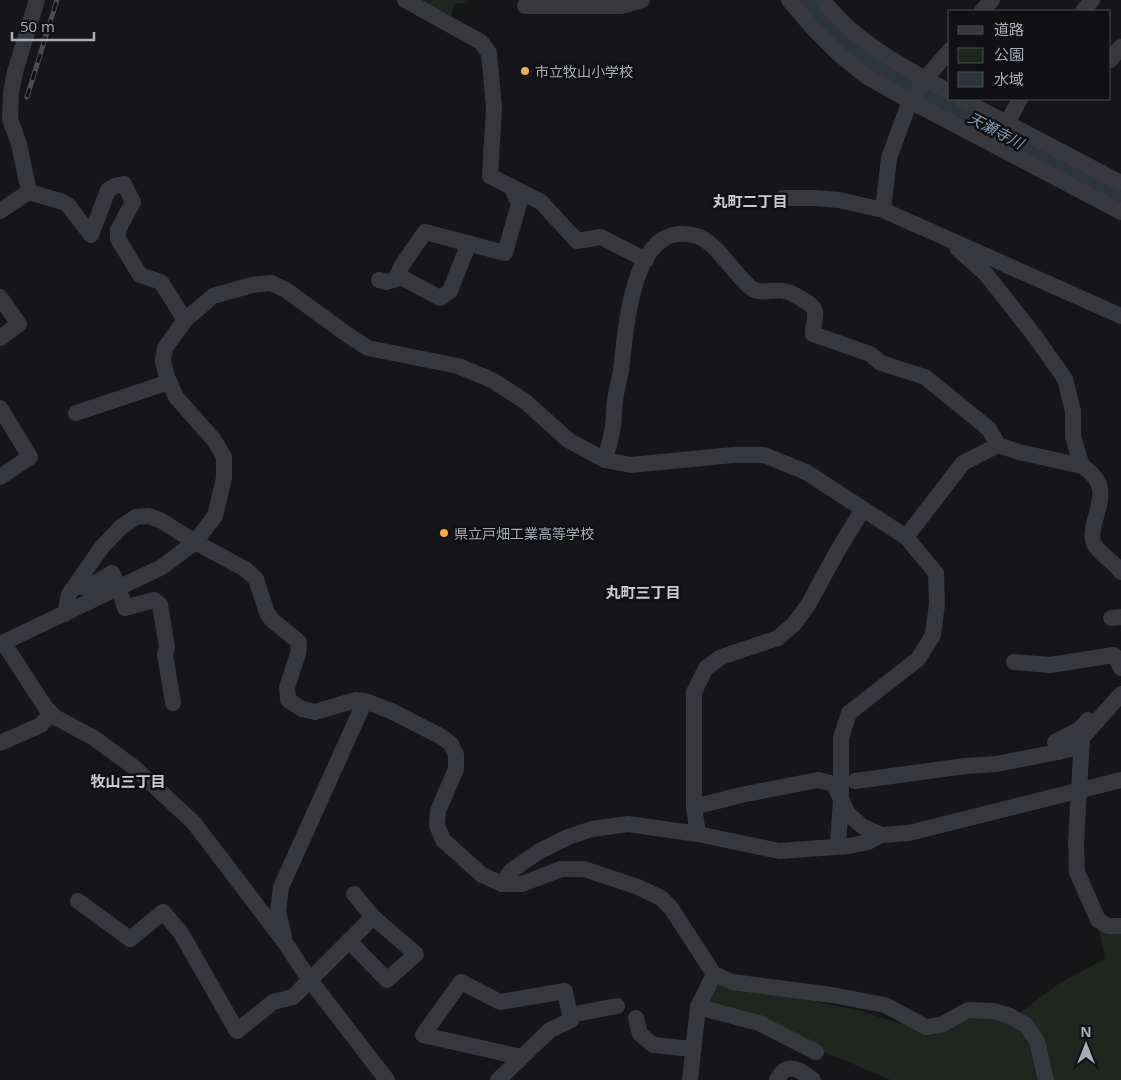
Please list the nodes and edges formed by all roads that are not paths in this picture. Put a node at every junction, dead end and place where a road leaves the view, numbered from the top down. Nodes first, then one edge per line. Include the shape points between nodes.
1 (37, 0) edge
2 (405, 0) edge
3 (642, 0) edge
4 (789, 0) edge
5 (992, 0) edge
6 (1092, 0) edge
7 (827, 2) edge
8 (525, 6) dead end
9 (983, 10) edge
10 (1083, 10) edge
11 (812, 27) junction
12 (1121, 47) edge
13 (948, 52) edge
14 (1111, 59) edge
15 (925, 79) junction
16 (948, 91) edge
17 (963, 100) edge
18 (1019, 100) edge
19 (910, 102) junction
20 (1007, 123) junction
21 (1121, 183) edge
22 (511, 186) junction
23 (29, 192) junction
24 (783, 198) dead end
25 (883, 210) junction
26 (0, 211) edge
27 (1121, 212) edge
28 (944, 238) junction
29 (469, 244) junction
30 (646, 260) junction
31 (397, 275) junction
32 (379, 280) dead end
33 (0, 297) edge
34 (1121, 316) edge
35 (185, 320) junction
36 (0, 338) edge
37 (169, 382) junction
38 (0, 408) edge
39 (76, 413) dead end
40 (998, 445) junction
41 (605, 460) junction
42 (1082, 466) junction
43 (0, 477) edge
44 (863, 509) junction
45 (906, 537) junction
46 (195, 542) junction
47 (1121, 572) edge
48 (114, 579) dead end
49 (75, 587) junction
50 (122, 598) dead end
51 (65, 614) junction
52 (2, 643) edge
53 (1014, 662) dead end
54 (1121, 668) edge
55 (1121, 679) edge
56 (1121, 694) edge
57 (365, 701) junction
58 (173, 703) dead end
59 (51, 713) junction
60 (0, 742) edge
61 (1082, 746) junction
62 (1058, 752) junction
63 (1121, 780) edge
64 (855, 781) dead end
65 (1079, 791) junction
66 (841, 798) junction
67 (694, 807) junction
68 (698, 834) junction
69 (881, 835) junction
70 (838, 845) junction
71 (502, 884) junction
72 (354, 894) dead end
73 (78, 901) dead end
74 (373, 917) junction
75 (1121, 926) edge
76 (349, 941) junction
77 (286, 944) junction
78 (714, 974) junction
79 (309, 979) junction
80 (617, 1006) dead end
81 (698, 1008) junction
82 (570, 1015) junction
83 (636, 1018) dead end
84 (693, 1049) junction
85 (816, 1052) dead end
86 (521, 1057) junction
87 (387, 1080) edge
88 (498, 1080) edge
89 (690, 1080) edge
90 (777, 1080) edge
91 (813, 1080) edge
92 (1046, 1080) edge

1 - 23 street via 11,93 10,119
2 - 22 street via 481,42 489,53 494,108 490,176
3 - 8 street via 621,6
4 - 11 street
5 - 9 street
6 - 10 street
7 - 11 street
7 - 15 street via 857,36
11 - 19 street via 866,76
12 - 14 street
13 - 15 street
15 - 16 street
15 - 19 street
17 - 20 street
18 - 20 street
19 - 25 street via 889,158
19 - 27 street
20 - 21 street
22 - 29 street via 519,204 504,253
22 - 30 street via 540,202 577,241 601,237
23 - 26 street
23 - 35 street via 68,205 90,235 108,190 124,184 133,202 118,230 118,239 140,276 161,282
24 - 25 street via 839,200
25 - 28 street
28 - 34 street
28 - 42 street via 986,274 1065,379 1073,411 1073,437
29 - 31 street via 425,232
29 - 31 street via 450,291 440,298
30 - 40 street via 661,240 677,234 697,235 707,240 741,280 755,291 784,291 810,304 814,311 813,334 870,354 881,363 925,377 989,429
30 - 41 street via 634,285 625,326 613,427
31 - 32 street via 396,279 386,282
33 - 36 street via 19,324
35 - 37 street via 164,348 163,361
35 - 41 street via 213,296 271,283 349,327 368,348 458,366 492,380 526,402 568,440
37 - 39 street
37 - 46 street via 176,398 214,440 224,457 224,478 215,516
38 - 43 street via 30,457
40 - 42 street
40 - 45 street via 963,463
41 - 44 street via 631,465 764,455 806,472
42 - 47 street via 1090,471 1101,487 1100,505 1092,532 1094,544
44 - 45 street
44 - 67 street via 794,624 778,638 721,657 706,668 694,692
45 - 66 street via 936,573 933,635 918,659 849,713 841,738
46 - 49 street via 162,521 148,516 136,517 102,547
46 - 51 street via 162,566
46 - 57 street via 245,569 256,579 267,613 299,642 287,687 288,700 302,710 314,712 356,700
48 - 49 street via 112,573 88,587
49 - 51 street via 69,594
50 - 58 street via 125,608 154,600 160,605
51 - 52 street
52 - 59 street
53 - 54 street via 1050,665 1114,655
55 - 62 street via 1080,729 1055,742
56 - 61 street via 1082,738
57 - 71 street via 451,744 456,755 456,769 438,811 437,825 443,840 482,875
57 - 77 street via 281,887 278,911
59 - 60 street via 41,725
59 - 77 street via 94,738 135,768 194,823
61 - 62 street
61 - 65 street
62 - 64 street via 996,764
63 - 65 street
65 - 69 street via 909,833
65 - 75 street via 1077,872 1098,920 1108,926
66 - 67 street via 834,784 818,780
66 - 69 street via 848,814 862,826
66 - 70 street
67 - 68 street
68 - 70 street via 779,851
68 - 71 street via 628,824 592,830 568,837 538,852 511,871
69 - 70 street via 868,842
71 - 78 street via 522,884 561,869 584,869 638,887 661,898 670,908
72 - 74 street
73 - 79 street via 130,939 163,912 181,933 237,1031 274,1002 293,997
74 - 76 street
74 - 76 street via 416,954 387,980
76 - 79 street
77 - 79 street
78 - 81 street
78 - 92 street via 732,982 885,1005 926,1027 941,1025 968,1010 993,1011 1010,1016 1026,1025 1037,1041
79 - 87 street
80 - 82 street
81 - 84 street
81 - 85 street via 758,1023
82 - 86 street via 571,1020 550,1030
82 - 86 street via 565,991 500,1002 461,982 423,1035
83 - 84 street via 640,1034 653,1045
84 - 89 street
86 - 88 street
90 - 91 street via 788,1069

